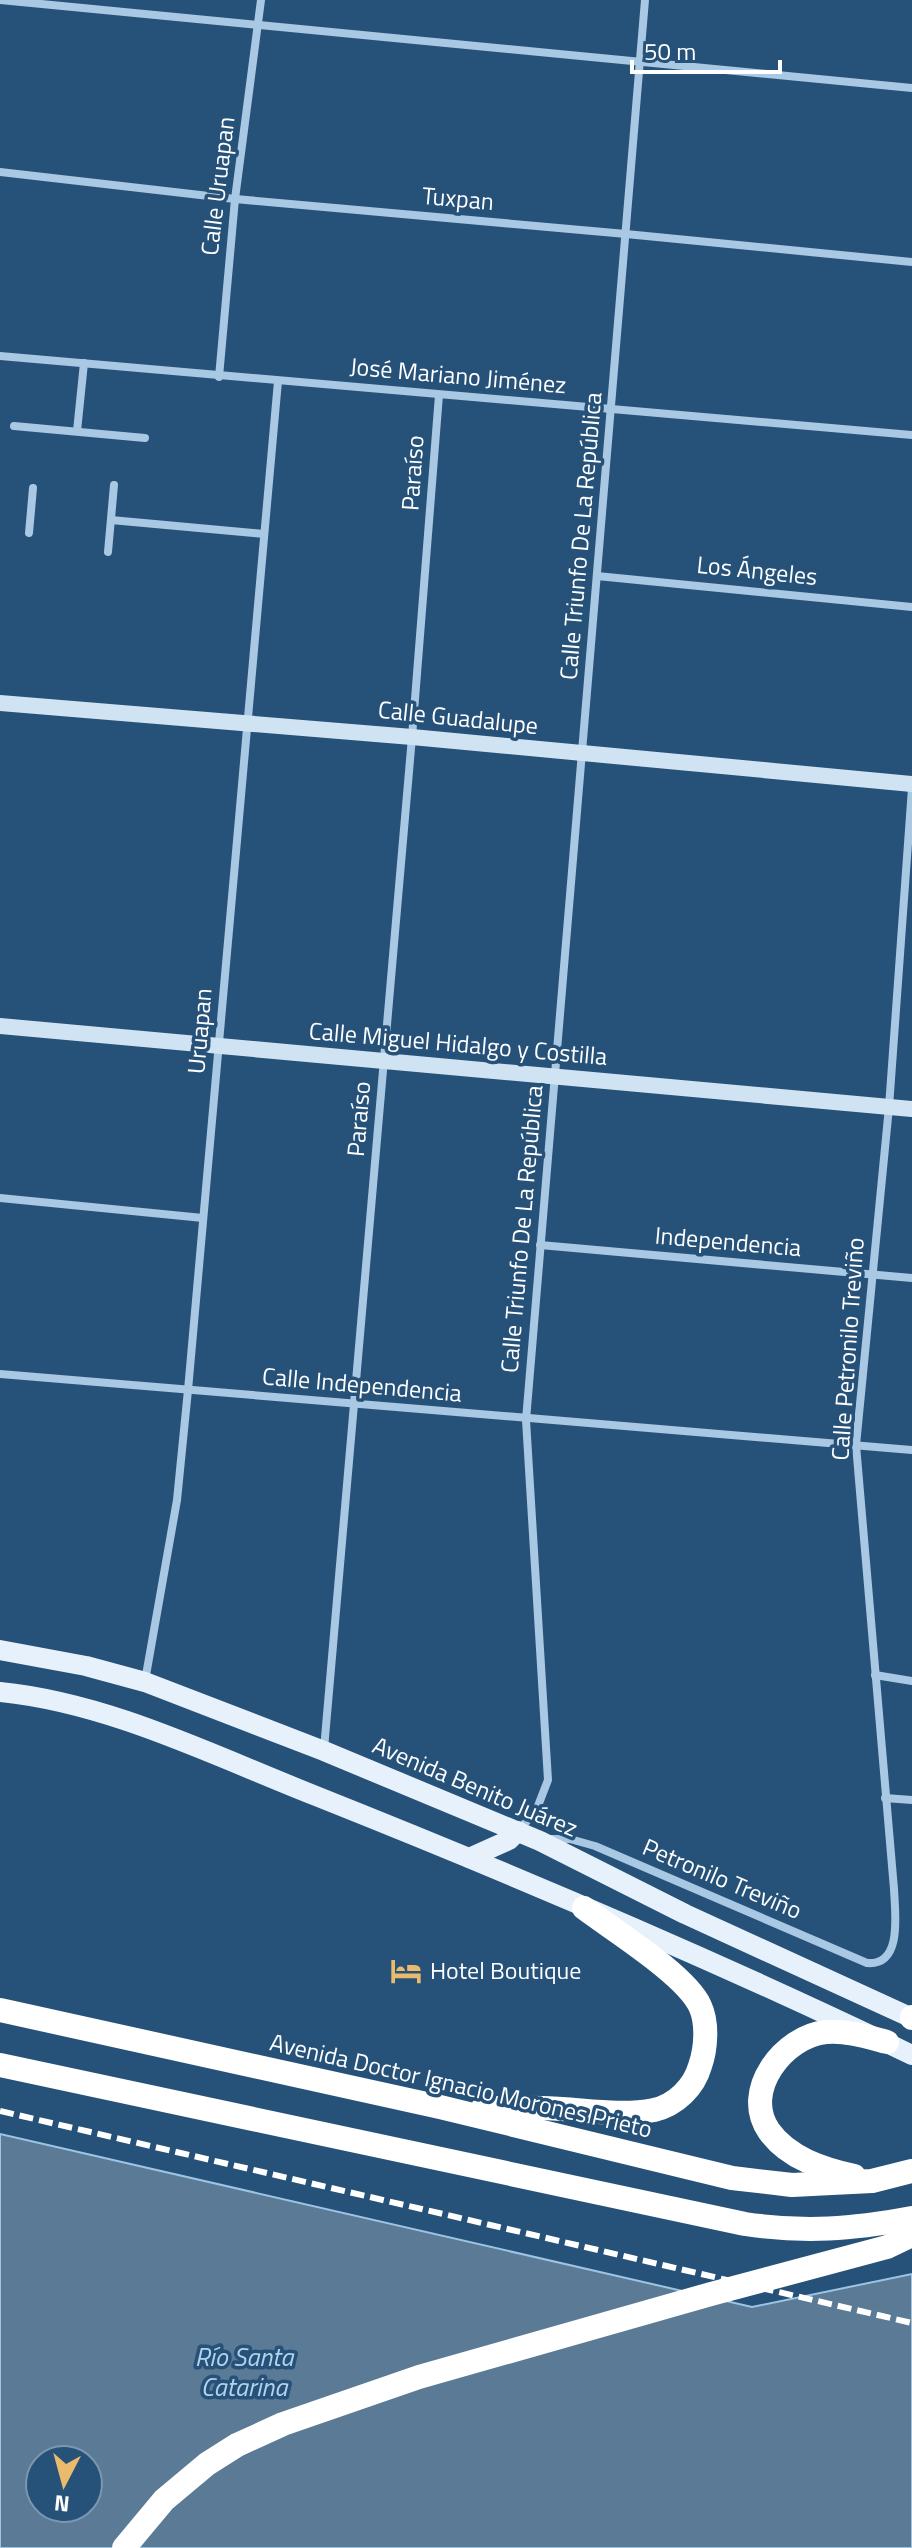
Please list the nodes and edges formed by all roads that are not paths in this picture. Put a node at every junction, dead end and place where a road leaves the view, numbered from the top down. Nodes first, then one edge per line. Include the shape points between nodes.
1 (0, 0) edge
2 (261, 0) edge
3 (645, 0) edge
4 (258, 26) junction
5 (640, 61) junction
6 (912, 88) edge
7 (0, 172) edge
8 (235, 199) junction
9 (626, 234) junction
10 (912, 262) edge
11 (0, 356) edge
12 (84, 363) junction
13 (219, 377) junction
14 (278, 381) junction
15 (439, 395) junction
16 (613, 409) junction
17 (14, 426) dead end
18 (77, 431) junction
19 (912, 435) edge
20 (145, 438) dead end
21 (114, 485) dead end
22 (33, 488) dead end
23 (111, 520) junction
24 (29, 533) dead end
25 (264, 534) junction
26 (108, 552) dead end
27 (597, 576) junction
28 (912, 607) edge
29 (0, 703) edge
30 (250, 723) junction
31 (412, 737) junction
32 (583, 754) junction
33 (912, 786) edge
34 (0, 1026) edge
35 (219, 1046) junction
36 (384, 1061) junction
37 (556, 1076) junction
38 (889, 1107) junction
39 (912, 1109) edge
40 (0, 1198) edge
41 (203, 1218) junction
42 (540, 1245) junction
43 (873, 1275) junction
44 (912, 1278) edge
45 (0, 1374) edge
46 (188, 1390) junction
47 (354, 1405) junction
48 (526, 1420) junction
49 (856, 1445) junction
50 (912, 1450) edge
51 (0, 1650) edge
52 (875, 1675) junction
53 (912, 1681) edge
54 (145, 1682) junction
55 (0, 1692) edge
56 (324, 1751) junction
57 (885, 1798) junction
58 (912, 1800) edge
59 (518, 1831) junction
60 (540, 1841) junction
61 (469, 1858) junction
62 (584, 1908) junction
63 (885, 1960) joint
64 (0, 2010) edge
65 (912, 2018) edge
66 (887, 2042) junction
67 (912, 2055) edge
68 (0, 2065) edge
69 (440, 2107) junction
70 (912, 2171) edge
71 (872, 2181) junction
72 (912, 2218) edge
73 (912, 2235) edge
74 (124, 2548) edge

1 - 4 street
2 - 4 street, Calle Uruapan
3 - 5 street, Calle Triunfo De La República
4 - 5 street
4 - 8 street, Calle Uruapan
5 - 6 street
5 - 9 street, Calle Triunfo De La República
7 - 8 street, Tuxpan
8 - 9 street, Tuxpan
8 - 13 street, Calle Uruapan
9 - 10 street, Tuxpan
9 - 16 street, Calle Triunfo De La República
11 - 12 street, José Mariano Jiménez
12 - 13 street, José Mariano Jiménez
12 - 18 street
13 - 14 street, José Mariano Jiménez
14 - 15 street, José Mariano Jiménez
14 - 25 street, Uruapan
15 - 16 street, José Mariano Jiménez
15 - 31 street, Paraíso
16 - 19 street, José Mariano Jiménez
16 - 27 street, Calle Triunfo De La República
17 - 18 street
18 - 20 street
21 - 23 street
22 - 24 street
23 - 25 street
23 - 26 street
25 - 30 street, Uruapan
27 - 28 street, Los Ángeles
27 - 32 street, Calle Triunfo De La República
29 - 30 street, Calle Guadalupe
30 - 31 street, Calle Guadalupe
30 - 35 street, Uruapan
31 - 32 street, Calle Guadalupe
31 - 36 street, Paraíso
32 - 33 street, Calle Guadalupe
32 - 37 street, Calle Triunfo De La República
33 - 38 street, Calle Petronilo Treviño
34 - 35 street, Calle Miguel Hidalgo y Costilla
35 - 36 street, Calle Miguel Hidalgo y Costilla
35 - 41 street, Uruapan
36 - 37 street, Calle Miguel Hidalgo y Costilla
36 - 47 street, Paraíso
37 - 38 street, Calle Miguel Hidalgo y Costilla
37 - 42 street, Calle Triunfo De La República
38 - 39 street, Calle Miguel Hidalgo y Costilla
38 - 43 street, Calle Petronilo Treviño
40 - 41 street
41 - 46 street, Uruapan
42 - 43 street, Independencia
42 - 48 street, Calle Triunfo De La República
43 - 44 street, Independencia
43 - 49 street, Calle Petronilo Treviño
45 - 46 street, Calle Independencia
46 - 47 street, Calle Independencia
46 - 54 street, Uruapan via 177,1500
47 - 48 street, Calle Independencia
47 - 56 street, Paraíso
48 - 49 street, Calle Independencia
48 - 59 street, Calle Triunfo De La República via 548,1780 536,1811
49 - 50 street, Calle Independencia
49 - 52 street, Calle Petronilo Treviño
51 - 54 main road, Avenida Benito Juárez
52 - 53 street
52 - 57 street, Calle Petronilo Treviño
54 - 56 main road, Avenida Benito Juárez
55 - 61 main road via 130,1722
56 - 59 main road, Avenida Benito Juárez
57 - 58 street
57 - 63 street, Calle Petronilo Treviño via 895,1931
59 - 60 main road, Avenida Benito Juárez
59 - 61 main road
60 - 63 street, Petronilo Treviño via 570,1839 595,1846 858,1960
60 - 65 main road, Avenida Benito Juárez
61 - 62 main road
62 - 66 main road
62 - 69 highway via 671,1971 701,2007 705,2028 697,2077 672,2103 654,2110
64 - 69 highway, Avenida Doctor Ignacio Morones Prieto
66 - 67 main road
66 - 71 highway via 830,2031 798,2040 774,2061 762,2091 761,2115 767,2129 787,2149 831,2171
68 - 72 highway via 745,2224 788,2231 836,2230
69 - 71 highway, Avenida Doctor Ignacio Morones Prieto via 732,2178 792,2185
70 - 71 highway, Avenida Doctor Ignacio Morones Prieto
73 - 74 highway via 887,2247 419,2377 283,2424 207,2464 164,2500

